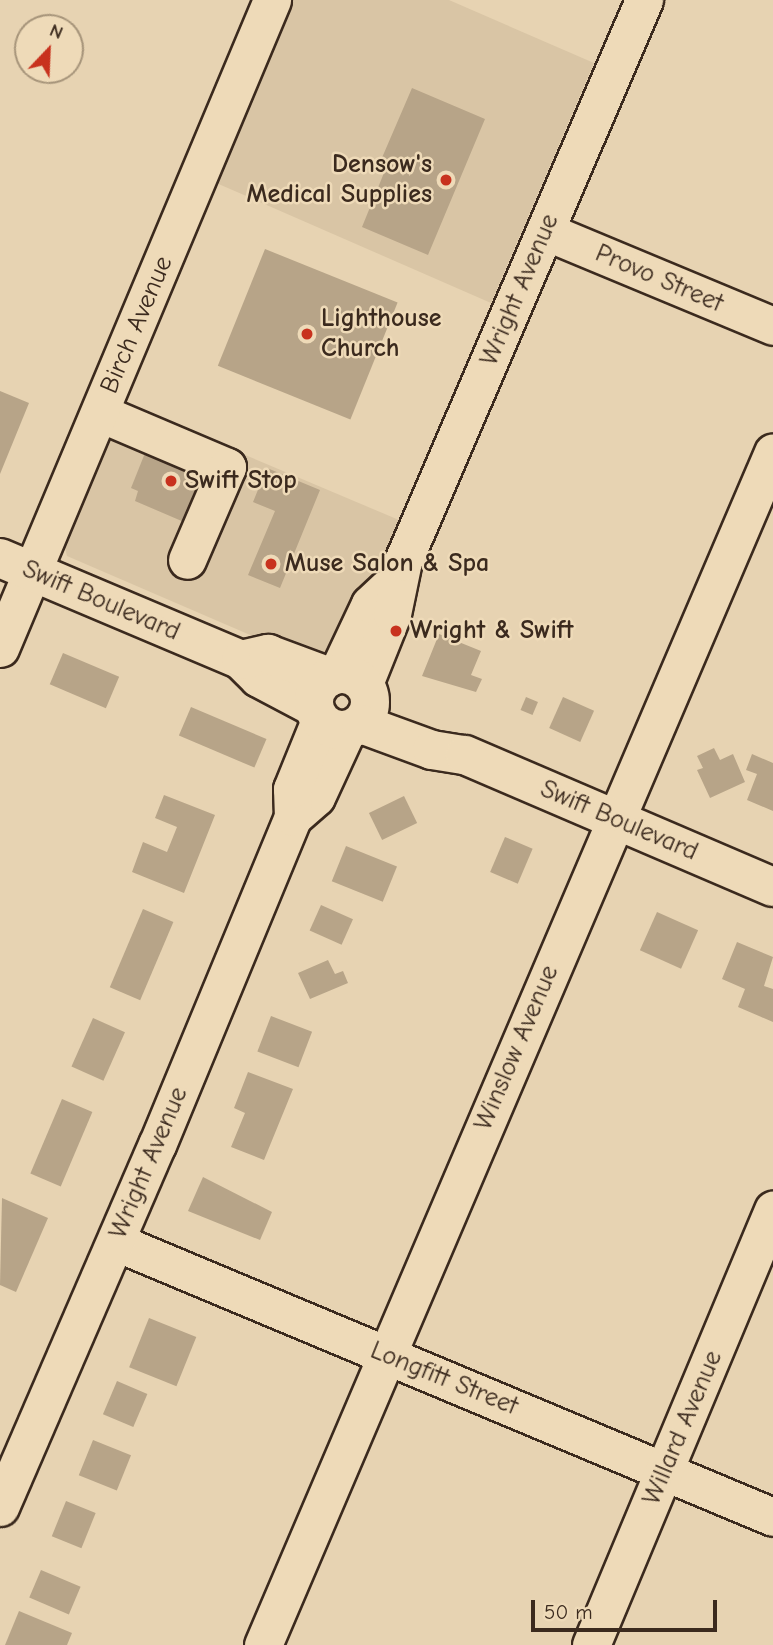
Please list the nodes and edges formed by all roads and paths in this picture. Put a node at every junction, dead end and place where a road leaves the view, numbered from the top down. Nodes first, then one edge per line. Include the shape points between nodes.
1 (272, 0) edge
2 (644, 0) edge
3 (545, 231) junction
4 (773, 326) edge
5 (100, 413) junction
6 (773, 452) edge
7 (187, 560) dead end
8 (16, 565) edge
9 (0, 648) edge
10 (343, 701) junction
11 (614, 819) junction
12 (773, 887) edge
13 (773, 1210) edge
14 (116, 1241) junction
15 (387, 1357) junction
16 (666, 1469) junction
17 (0, 1507) edge
18 (773, 1517) edge
19 (263, 1645) edge
20 (591, 1645) edge

1 - 5 street, Birch Avenue
2 - 3 street, Wright Avenue
3 - 4 street, Provo Street
3 - 10 street, Wright Avenue via 396,580 370,604
5 - 7 street via 227,467
5 - 8 street, Birch Avenue
6 - 11 street, Winslow Avenue
8 - 9 street, Birch Avenue
8 - 10 main road, Swift Boulevard via 241,660 259,678
10 - 11 main road, Swift Boulevard via 448,733 465,755
10 - 14 street, Wright Avenue via 292,789 293,817
11 - 12 main road, Swift Boulevard
11 - 15 street, Winslow Avenue
13 - 16 street, Willard Avenue
14 - 15 street, Longfitt Street
14 - 17 street, Wright Avenue
15 - 16 street, Longfitt Street
15 - 19 street, Winslow Avenue
16 - 18 street, Longfitt Street
16 - 20 street, Willard Avenue

